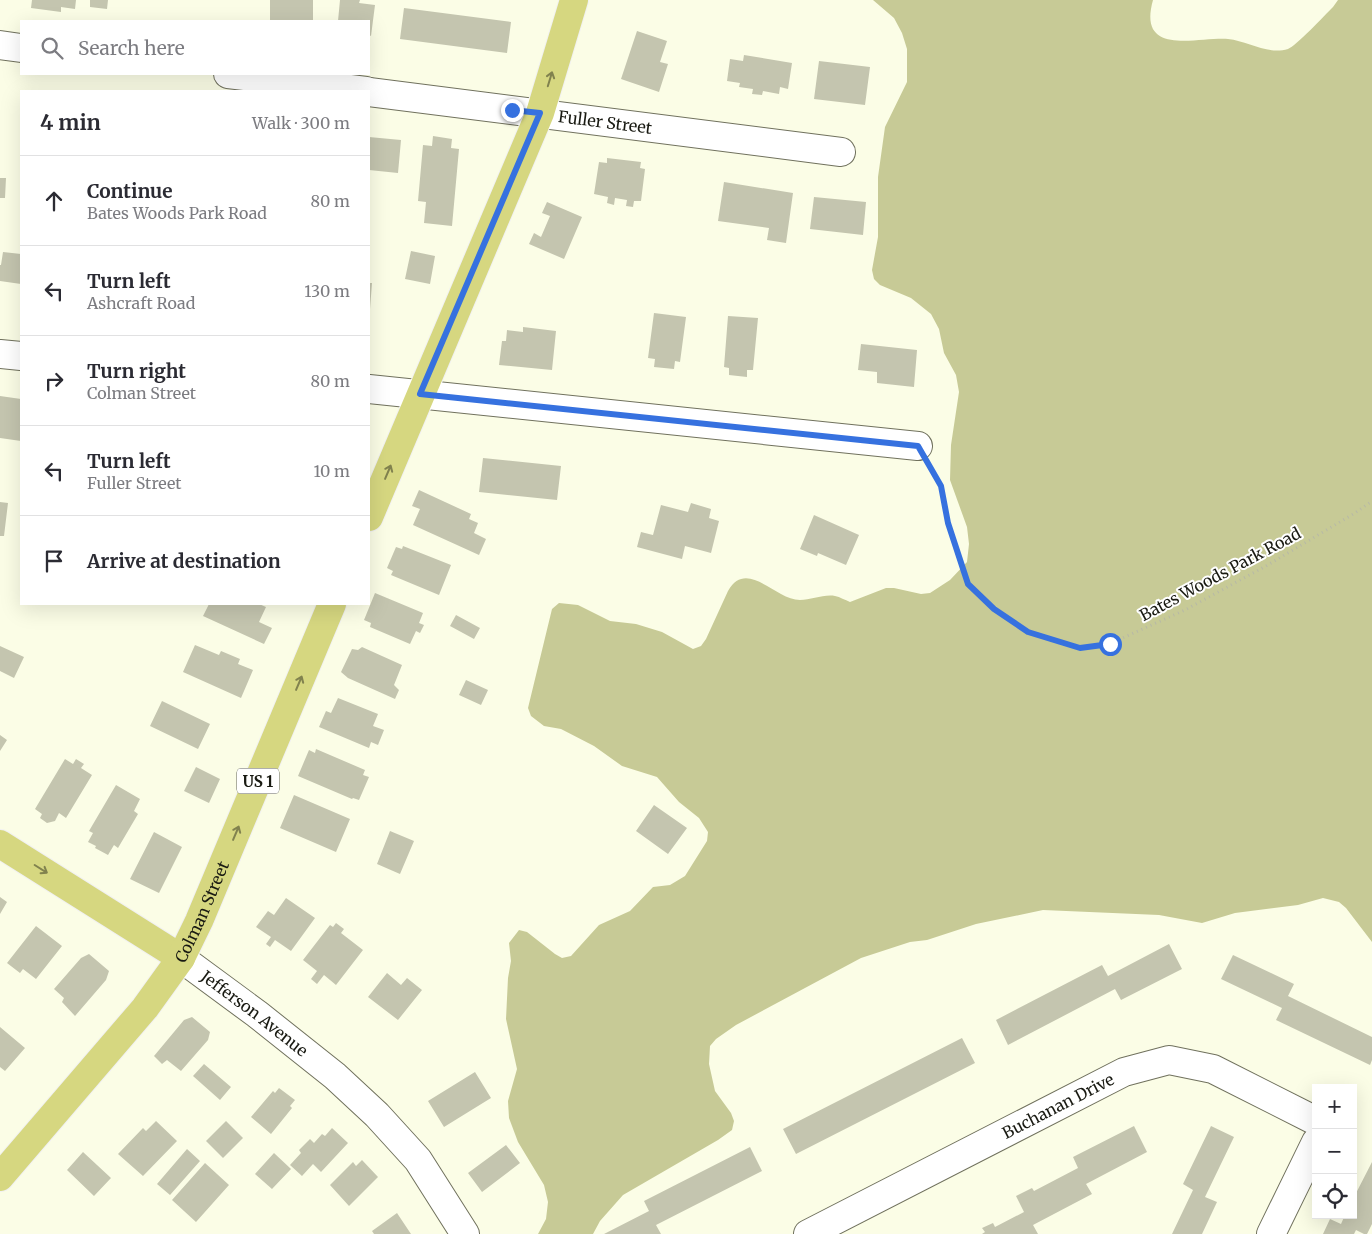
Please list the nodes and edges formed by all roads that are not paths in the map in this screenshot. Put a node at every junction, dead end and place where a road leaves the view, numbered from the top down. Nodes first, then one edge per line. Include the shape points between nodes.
1 (574, 0) edge
2 (0, 45) edge
3 (20, 48) edge
4 (236, 75) edge
5 (359, 90) edge
6 (370, 91) edge
7 (540, 113) junction
8 (841, 152) dead end
9 (0, 354) edge
10 (20, 356) edge
11 (370, 389) edge
12 (420, 394) junction
13 (918, 446) road end
14 (370, 515) edge
15 (332, 605) edge
16 (0, 844) edge
17 (181, 958) junction
18 (1312, 1120) edge
19 (1312, 1150) edge
20 (0, 1177) edge
21 (465, 1234) edge
22 (808, 1234) edge
23 (1271, 1234) edge

7 -> 1 main road
2 - 3 street
4 - 5 street, Fuller Street
6 - 7 street, Fuller Street
7 - 8 street, Fuller Street
7 - 12 main road
9 - 10 street
11 - 12 street
12 - 13 street
14 -> 12 main road
17 -> 15 main road, Colman Street / US 1
16 -> 17 main road, Jefferson Avenue
17 - 20 main road, Colman Street / US 1 via 145,1008
17 - 21 street, Jefferson Avenue via 335,1076 377,1115 418,1160
18 - 22 street, Buchanan Drive via 1213,1069 1169,1060 1124,1072
19 - 23 street

